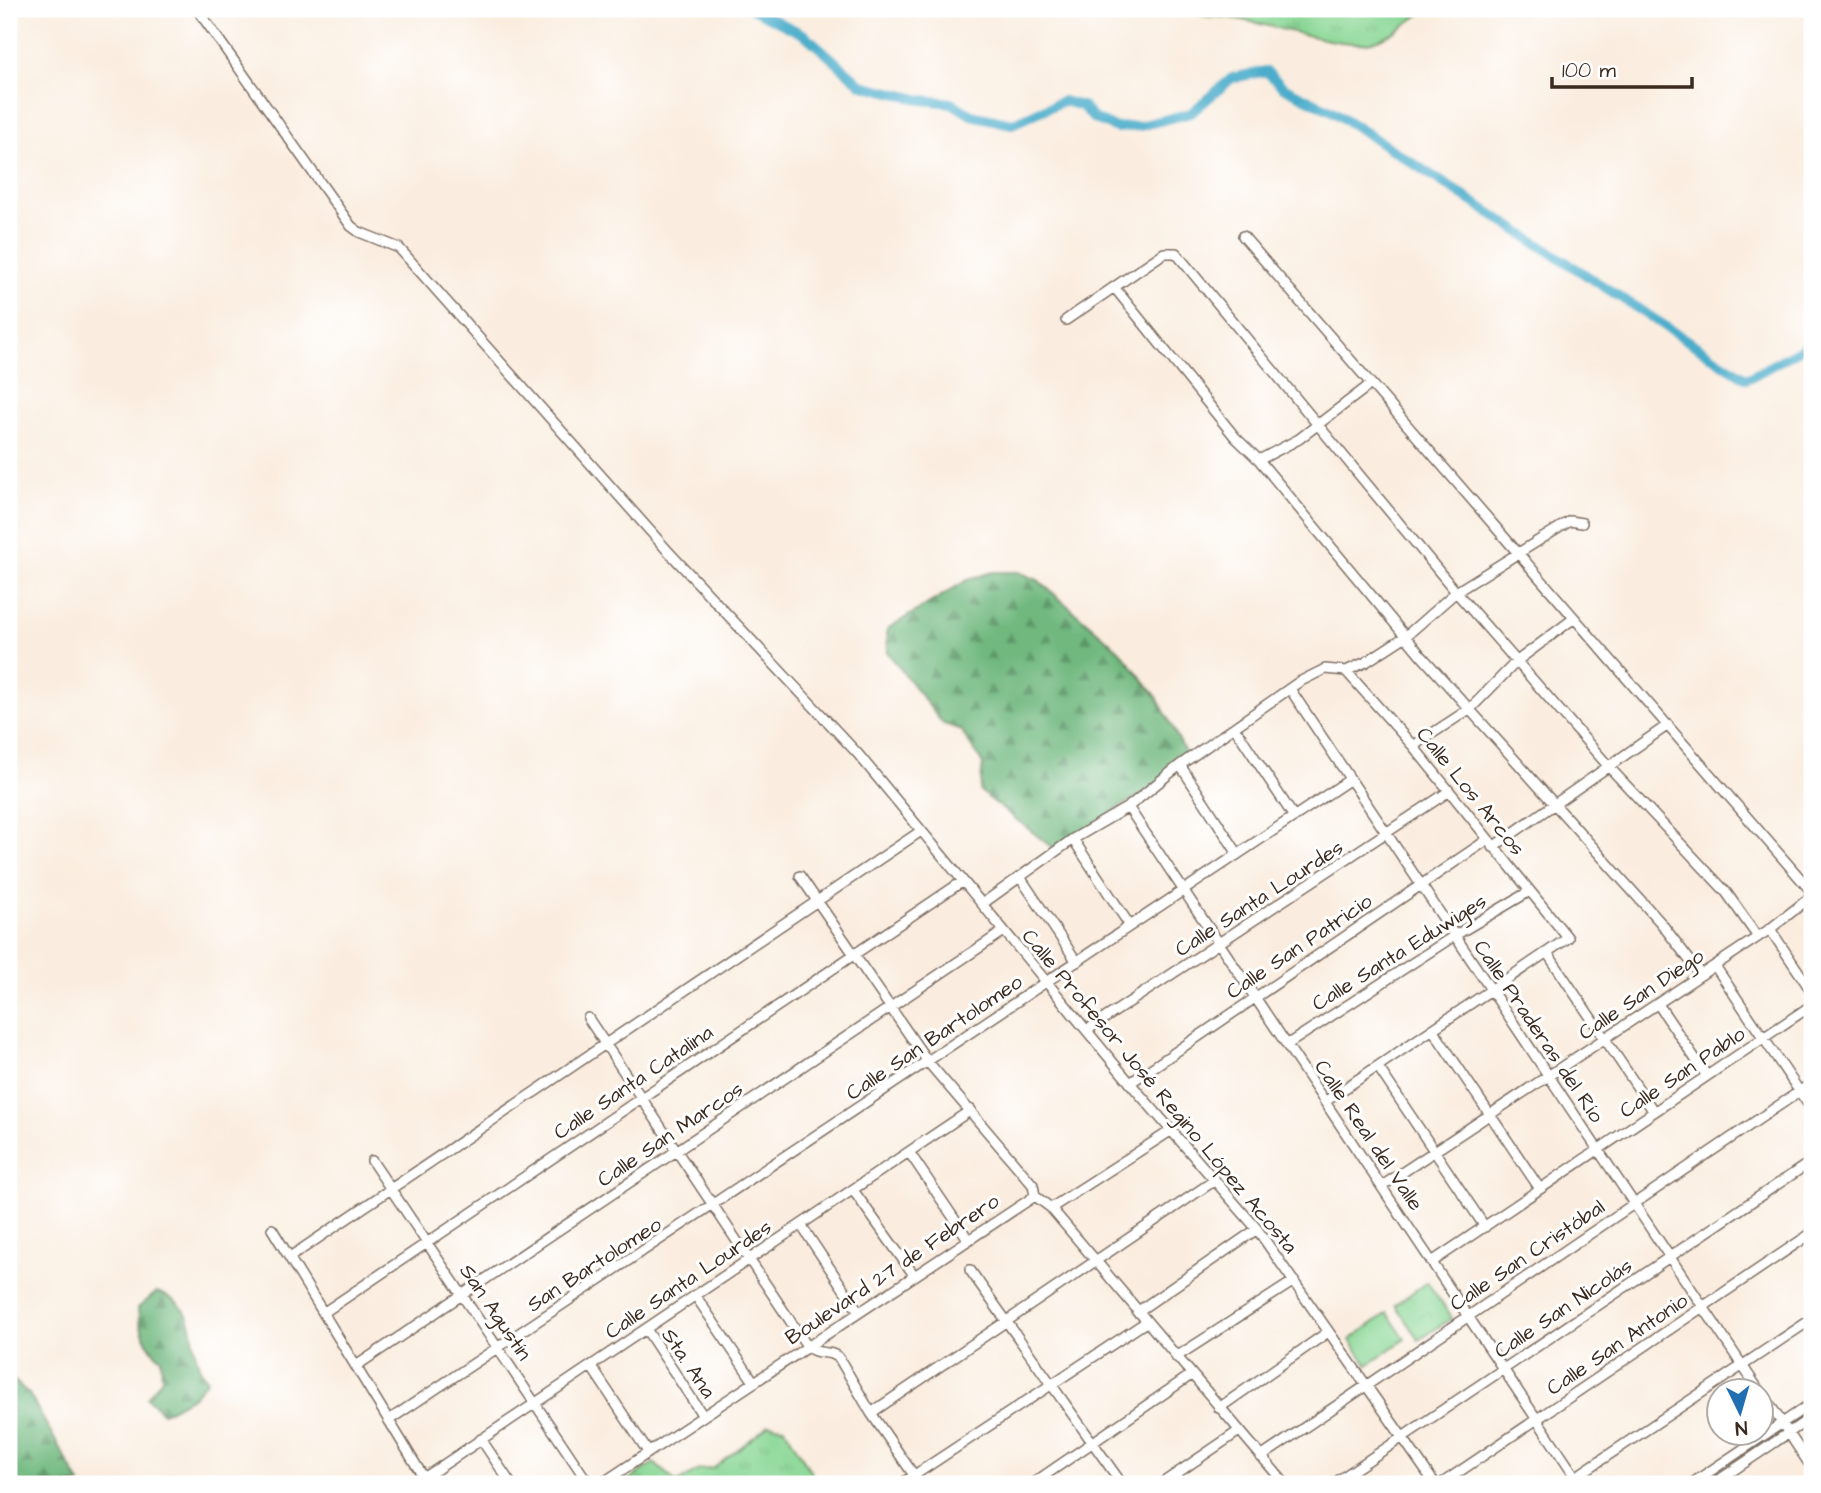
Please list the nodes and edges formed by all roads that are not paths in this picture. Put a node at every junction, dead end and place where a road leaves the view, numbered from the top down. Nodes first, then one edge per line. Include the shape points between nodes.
1 (197, 9) edge
2 (1243, 236) dead end
3 (1114, 287) junction
4 (1066, 320) dead end
5 (1371, 384) junction
6 (1316, 425) junction
7 (1259, 460) junction
8 (1582, 523) dead end
9 (1519, 553) junction
10 (1456, 592) junction
11 (1573, 619) junction
12 (1406, 636) junction
13 (1517, 661) junction
14 (1346, 671) junction
15 (1290, 689) junction
16 (1471, 708) junction
17 (1668, 725) junction
18 (1235, 728) junction
19 (1413, 746) junction
20 (1180, 765) junction
21 (1610, 768) junction
22 (1349, 780) junction
23 (1448, 792) junction
24 (1556, 805) junction
25 (1128, 807) junction
26 (1294, 817) junction
27 (921, 831) junction
28 (1385, 835) junction
29 (1073, 839) junction
30 (1490, 843) junction
31 (1238, 854) junction
32 (800, 876) dead end
33 (1020, 877) junction
34 (962, 881) junction
35 (1420, 886) junction
36 (1183, 891) junction
37 (1530, 891) junction
38 (1812, 894) edge
39 (818, 900) junction
40 (982, 904) junction
41 (1130, 926) junction
42 (1770, 929) junction
43 (1004, 931) junction
44 (1454, 936) junction
45 (1758, 937) junction
46 (1220, 945) junction
47 (853, 954) junction
48 (1548, 954) junction
49 (1077, 962) junction
50 (1715, 966) junction
51 (1701, 975) junction
52 (1047, 982) junction
53 (1491, 991) junction
54 (1812, 992) edge
55 (1256, 996) junction
56 (1658, 1004) junction
57 (1812, 1005) edge
58 (890, 1008) junction
59 (588, 1018) dead end
60 (1087, 1030) junction
61 (1433, 1030) junction
62 (1763, 1038) junction
63 (1605, 1039) junction
64 (1288, 1044) junction
65 (606, 1045) junction
66 (928, 1062) junction
67 (1378, 1067) junction
68 (1707, 1076) junction
69 (1549, 1077) junction
70 (1130, 1083) junction
71 (1812, 1083) edge
72 (1800, 1091) junction
73 (641, 1098) junction
74 (1326, 1101) junction
75 (971, 1110) junction
76 (1812, 1110) edge
77 (1654, 1112) junction
78 (1490, 1115) junction
79 (1172, 1130) junction
80 (1597, 1150) junction
81 (677, 1151) junction
82 (909, 1152) junction
83 (1434, 1152) junction
84 (372, 1161) dead end
85 (1812, 1161) edge
86 (1215, 1180) junction
87 (1382, 1186) junction
88 (391, 1188) junction
89 (853, 1189) junction
90 (1540, 1189) junction
91 (1035, 1196) junction
92 (1633, 1204) junction
93 (713, 1206) junction
94 (1051, 1208) junction
95 (801, 1225) junction
96 (1485, 1227) junction
97 (272, 1229) dead end
98 (1257, 1229) junction
99 (1812, 1233) edge
100 (968, 1239) junction
101 (428, 1242) junction
102 (289, 1258) junction
103 (1669, 1258) junction
104 (749, 1259) junction
105 (1094, 1262) junction
106 (1432, 1262) junction
107 (970, 1269) dead end
108 (914, 1275) junction
109 (1294, 1281) junction
110 (463, 1294) junction
111 (695, 1295) junction
112 (1702, 1307) junction
113 (859, 1312) junction
114 (1137, 1312) junction
115 (323, 1313) junction
116 (1466, 1317) junction
117 (1812, 1319) edge
118 (1008, 1320) junction
119 (1146, 1322) junction
120 (646, 1329) junction
121 (1328, 1332) junction
122 (807, 1346) junction
123 (499, 1348) junction
124 (1176, 1357) junction
125 (1743, 1365) junction
126 (356, 1366) junction
127 (591, 1366) junction
128 (1502, 1370) junction
129 (1191, 1375) junction
130 (1752, 1378) edge
131 (754, 1382) junction
132 (1052, 1384) junction
133 (1366, 1385) junction
134 (535, 1403) junction
135 (1812, 1403) edge
136 (1219, 1408) junction
137 (871, 1413) junction
138 (1776, 1414) edge
139 (703, 1416) junction
140 (1812, 1417) edge
141 (389, 1420) junction
142 (1535, 1420) junction
143 (1782, 1423) junction
144 (1239, 1432) junction
145 (1788, 1433) junction
146 (1402, 1437) junction
147 (481, 1439) junction
148 (1093, 1444) junction
149 (648, 1452) junction
150 (1261, 1457) junction
151 (1812, 1468) edge
152 (914, 1476) junction
153 (1577, 1481) edge
154 (512, 1484) edge
155 (589, 1484) edge
156 (601, 1484) edge
157 (901, 1484) edge
158 (920, 1484) edge
159 (1032, 1484) edge
160 (1122, 1484) edge
161 (1160, 1484) edge
162 (1285, 1484) edge
163 (1333, 1484) edge
164 (1436, 1484) edge
165 (1441, 1484) edge
166 (1564, 1484) edge
167 (1692, 1484) edge
168 (1713, 1484) edge

1 - 27 street, Calle Profesor José Regino López Acosta via 351,226 399,248 667,550 858,754
2 - 5 street
3 - 4 street
3 - 6 street via 1164,253 1176,253
3 - 7 street via 1235,437
5 - 6 street
5 - 9 street
6 - 7 street
6 - 10 street
7 - 12 street
8 - 9 street via 1570,521
9 - 10 street
9 - 11 street
10 - 12 street
10 - 13 street
11 - 13 street
11 - 17 street
12 - 14 street
12 - 16 street
13 - 16 street
13 - 21 street
14 - 15 street via 1325,669
14 - 19 street, Calle Los Arcos
15 - 18 street
15 - 22 street, Calle Praderas del Río
16 - 19 street
16 - 24 street
17 - 21 street, Calle San Patricio
17 - 38 street
18 - 20 street
18 - 26 street
19 - 23 street, Calle Los Arcos
20 - 25 street
20 - 31 street
21 - 24 street, Calle San Patricio
21 - 45 street via 1726,892
22 - 26 street, Calle San Bartolomeo
22 - 28 street, Calle Praderas del Río
23 - 28 street, Calle Santa Lourdes
23 - 30 street, Calle Los Arcos
24 - 30 street, Calle San Patricio
24 - 51 street
25 - 29 street
25 - 36 street, Calle Real del Valle
26 - 31 street, Calle San Bartolomeo
27 - 34 street, Calle Profesor José Regino López Acosta
27 - 39 street
28 - 35 street, Calle Praderas del Río
28 - 46 street, Calle Santa Lourdes
29 - 33 street
29 - 41 street
30 - 35 street, Calle San Patricio
30 - 37 street, Calle Los Arcos
31 - 36 street, Calle San Bartolomeo
32 - 39 street
33 - 40 street
33 - 49 street
34 - 40 street, Calle Profesor José Regino López Acosta
34 - 47 street, Calle Santa Catalina
35 - 44 street, Calle Praderas del Río
35 - 55 street, Calle San Patricio
36 - 41 street, Calle San Bartolomeo
36 - 46 street, Calle Real del Valle
37 - 44 street, Calle Santa Eduwiges
37 - 48 street, Calle Los Arcos via 1567,936
38 - 42 street, Calle San Diego
39 - 47 street
39 - 65 street
40 - 43 street, Calle Profesor José Regino López Acosta
41 - 49 street, Calle San Bartolomeo
42 - 45 street, Calle San Diego
42 - 54 street
43 - 52 street, Calle Profesor José Regino López Acosta
43 - 58 street, Calle San Marcos
44 - 53 street, Calle Praderas del Río
44 - 64 street, Calle Santa Eduwiges
45 - 50 street, Calle San Diego
46 - 55 street, Calle Real del Valle
46 - 60 street, Calle Santa Lourdes
47 - 58 street
47 - 73 street, Calle Santa Catalina
48 - 53 street
48 - 63 street
49 - 52 street, Calle San Bartolomeo
50 - 51 street, Calle San Diego
50 - 62 street
51 - 56 street, Calle San Diego
52 - 60 street, Calle Profesor José Regino López Acosta
52 - 66 street, Calle San Bartolomeo
53 - 61 street
53 - 69 street, Calle Praderas del Río
55 - 64 street, Calle Real del Valle
55 - 70 street, Calle San Patricio
56 - 63 street, Calle San Diego
56 - 68 street
57 - 62 street, Calle San Pablo
58 - 66 street
58 - 81 street, Calle San Marcos
59 - 65 street
60 - 70 street, Calle Profesor José Regino López Acosta
61 - 67 street
61 - 78 street
62 - 68 street, Calle San Pablo
62 - 72 street
63 - 69 street, Calle San Diego
63 - 77 street
64 - 74 street, Calle Real del Valle
65 - 73 street
65 - 88 street
66 - 75 street
66 - 93 street, Calle San Bartolomeo
67 - 74 street
67 - 83 street
68 - 77 street, Calle San Pablo
69 - 78 street, Calle San Diego
69 - 80 street, Calle Praderas del Río
70 - 79 street, Calle Profesor José Regino López Acosta
71 - 72 street, Calle San Cristóbal
72 - 76 street
72 - 92 street, Calle San Cristóbal
73 - 81 street
73 - 101 street, Calle Santa Catalina
74 - 87 street, Calle Real del Valle
75 - 82 street, Calle Santa Lourdes
75 - 91 street via 1033,1185
77 - 80 street, Calle San Pablo
78 - 83 street, Calle San Diego
78 - 90 street
79 - 86 street, Calle Profesor José Regino López Acosta
79 - 94 street
80 - 90 street, Calle San Pablo
80 - 92 street, Calle Praderas del Río
81 - 93 street
81 - 110 street, Calle San Marcos
82 - 89 street, Calle Santa Lourdes
82 - 100 street
83 - 87 street, Calle San Diego
83 - 96 street
84 - 88 street, San Agustín
85 - 103 street, Calle San Nicolás
86 - 98 street, Calle Profesor José Regino López Acosta
86 - 105 street
87 - 106 street, Calle Real del Valle
88 - 101 street, San Agustín
88 - 102 street
89 - 95 street, Calle Santa Lourdes
89 - 108 street
90 - 96 street, Calle San Pablo
91 - 94 street
91 - 100 street, Boulevard 27 de Febrero
92 - 103 street, Calle Praderas del Río
92 - 116 street, Calle San Cristóbal
93 - 104 street
93 - 123 street, San Bartolomeo
94 - 105 street
95 - 104 street, Calle Santa Lourdes
95 - 113 street
96 - 106 street, Calle San Pablo
97 - 102 street
98 - 109 street, Calle Profesor José Regino López Acosta
98 - 114 street
99 - 112 street, Calle San Antonio
100 - 108 street, Boulevard 27 de Febrero
101 - 110 street, San Agustín
101 - 115 street, Calle Santa Catalina
102 - 115 street
103 - 112 street, Calle Praderas del Río
103 - 128 street, Calle San Nicolás
104 - 111 street, Calle Santa Lourdes
104 - 122 street
105 - 114 street
105 - 118 street
106 - 116 street, Calle Real del Valle
107 - 118 street
108 - 113 street, Boulevard 27 de Febrero
109 - 121 street, Calle Profesor José Regino López Acosta
109 - 124 street
110 - 123 street, San Agustín
110 - 126 street, Calle San Marcos
111 - 120 street, Calle Santa Lourdes
111 - 131 street
112 - 125 street, Calle Praderas del Río
112 - 142 street, Calle San Antonio
113 - 122 street, Boulevard 27 de Febrero
114 - 119 street
115 - 126 street
116 - 128 street, Calle Real del Valle
116 - 133 street, Calle San Cristóbal
117 - 125 street
118 - 132 street
118 - 137 street
119 - 124 street
119 - 132 street
120 - 127 street, Calle Santa Lourdes
120 - 139 street, Sta. Ana
121 - 133 street, Calle Profesor José Regino López Acosta
121 - 136 street
122 - 131 street, Boulevard 27 de Febrero
122 - 137 street via 813,1352 837,1356
123 - 134 street, San Agustín
123 - 141 street, San Bartolomeo
124 - 129 street
125 - 130 street, Calle Praderas del Río
125 - 153 street
126 - 141 street
127 - 134 street, Calle Santa Lourdes
127 - 149 street
128 - 142 street, Calle Real del Valle
128 - 146 street, Calle San Nicolás
129 - 136 street
129 - 148 street
131 - 139 street, Boulevard 27 de Febrero
132 - 148 street
132 - 152 street
133 - 146 street, Calle Profesor José Regino López Acosta
133 - 150 street, Calle San Cristóbal
134 - 147 street, Calle Santa Lourdes
134 - 155 street, San Agustín
135 - 143 street
136 - 144 street
137 - 152 street
138 - 143 street, Calle Praderas del Río
139 - 149 street, Boulevard 27 de Febrero
140 - 145 street
141 - 147 street, Calle Santa Lourdes via 424,1478
142 - 153 street, Calle Real del Valle
142 - 165 street, Calle San Antonio
143 - 145 street, Calle Praderas del Río
143 - 167 street
144 - 150 street
144 - 161 street
145 - 151 street, Calle Praderas del Río
145 - 168 street
146 - 163 street, Calle San Nicolás
146 - 164 street, Calle Profesor José Regino López Acosta
147 - 154 street
148 - 159 street
148 - 160 street
149 - 156 street, Boulevard 27 de Febrero
150 - 162 street
152 - 157 street
152 - 158 street
153 - 166 street

